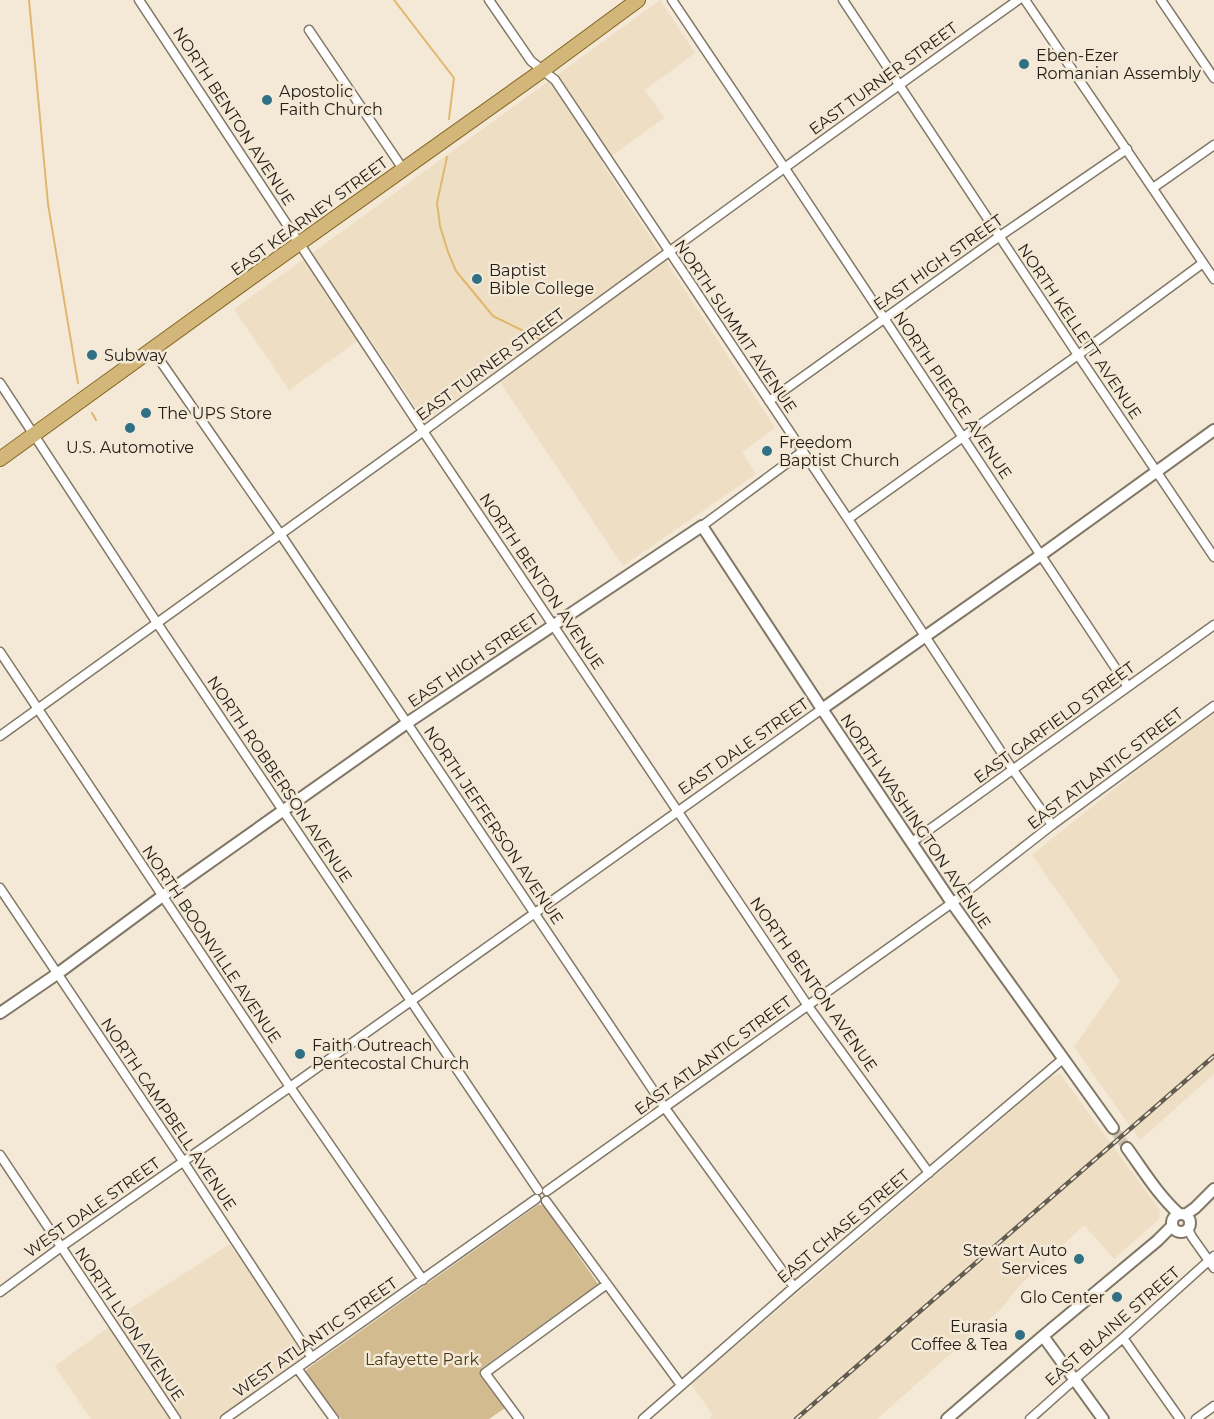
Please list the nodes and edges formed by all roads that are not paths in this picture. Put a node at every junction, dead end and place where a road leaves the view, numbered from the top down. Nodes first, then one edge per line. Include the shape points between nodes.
1 (139, 0) edge
2 (489, 0) edge
3 (638, 0) edge
4 (672, 0) edge
5 (843, 0) edge
6 (1018, 0) edge
7 (1025, 0) edge
8 (1161, 0) edge
9 (309, 30) dead end
10 (543, 70) junction
11 (1214, 78) edge
12 (898, 85) junction
13 (1214, 145) edge
14 (1127, 149) junction
15 (784, 167) junction
16 (403, 169) junction
17 (1153, 188) junction
18 (1000, 236) junction
19 (299, 243) junction
20 (669, 253) junction
21 (1203, 263) junction
22 (1214, 279) edge
23 (884, 318) junction
24 (152, 349) junction
25 (1078, 355) junction
26 (0, 383) edge
27 (769, 401) junction
28 (1214, 430) edge
29 (423, 431) junction
30 (35, 435) junction
31 (963, 438) junction
32 (802, 452) junction
33 (0, 459) edge
34 (1157, 472) junction
35 (848, 519) junction
36 (702, 526) junction
37 (281, 535) junction
38 (1041, 555) junction
39 (1214, 557) edge
40 (158, 623) junction
41 (553, 625) junction
42 (1214, 625) edge
43 (926, 637) junction
44 (0, 652) edge
45 (1128, 687) junction
46 (1214, 706) edge
47 (37, 708) junction
48 (822, 709) junction
49 (406, 723) junction
50 (0, 736) edge
51 (1013, 770) junction
52 (282, 810) junction
53 (678, 811) junction
54 (1052, 825) junction
55 (912, 842) junction
56 (0, 888) edge
57 (162, 896) junction
58 (952, 903) junction
59 (534, 912) junction
60 (57, 974) junction
61 (411, 1001) junction
62 (808, 1006) junction
63 (0, 1013) edge
64 (1064, 1058) junction
65 (291, 1087) junction
66 (665, 1108) junction
67 (1113, 1128) tunnel mouth
68 (1127, 1148) tunnel mouth
69 (0, 1155) edge
70 (183, 1161) junction
71 (929, 1173) junction
72 (1214, 1189) edge
73 (542, 1196) junction
74 (1181, 1223) junction
75 (61, 1247) junction
76 (1212, 1262) edge
77 (423, 1280) junction
78 (607, 1284) junction
79 (794, 1287) junction
80 (0, 1292) edge
81 (1043, 1336) junction
82 (1123, 1338) junction
83 (312, 1358) junction
84 (297, 1368) junction
85 (1075, 1378) junction
86 (681, 1385) junction
87 (1214, 1406) edge
88 (176, 1419) edge
89 (225, 1419) edge
90 (334, 1419) edge
91 (519, 1419) edge
92 (643, 1419) edge
93 (947, 1419) edge
94 (1030, 1419) edge
95 (1103, 1419) edge
96 (1180, 1419) edge
97 (1196, 1419) edge

1 - 19 street, NORTH BENTON AVENUE
2 - 10 street, NORTH SUMMIT AVENUE via 531,61
3 - 10 main road, EAST KEARNEY STREET
4 - 15 street, NORTH PIERCE AVENUE
5 - 12 street, NORTH KELLETT AVENUE
6 - 12 street, EAST TURNER STREET
7 - 14 street
8 - 11 street
9 - 16 street
10 - 16 main road, EAST KEARNEY STREET
10 - 20 street, NORTH SUMMIT AVENUE via 555,80
12 - 15 street, EAST TURNER STREET
12 - 18 street, NORTH KELLETT AVENUE
13 - 17 street
14 - 17 street
14 - 18 street, EAST HIGH STREET
15 - 20 street, EAST TURNER STREET
15 - 23 street, NORTH PIERCE AVENUE
16 - 19 main road, EAST KEARNEY STREET
17 - 21 street
18 - 23 street, EAST HIGH STREET
18 - 25 street, NORTH KELLETT AVENUE
19 - 24 main road, EAST KEARNEY STREET
19 - 29 street, NORTH BENTON AVENUE
20 - 27 street, NORTH SUMMIT AVENUE
20 - 29 street, EAST TURNER STREET
21 - 22 street
21 - 25 street
23 - 27 street, EAST HIGH STREET
23 - 31 street, NORTH PIERCE AVENUE
24 - 30 main road, EAST KEARNEY STREET
24 - 37 street, NORTH JEFFERSON AVENUE
25 - 31 street
25 - 34 street, NORTH KELLETT AVENUE
26 - 30 street, NORTH ROBBERSON AVENUE
27 - 32 street, NORTH SUMMIT AVENUE
28 - 34 street, EAST DALE STREET
29 - 37 street, EAST TURNER STREET
29 - 41 street, NORTH BENTON AVENUE
30 - 33 main road, EAST KEARNEY STREET
30 - 40 street, NORTH ROBBERSON AVENUE
31 - 35 street
31 - 38 street, NORTH PIERCE AVENUE
32 - 35 street, NORTH SUMMIT AVENUE
32 - 36 street, EAST HIGH STREET
34 - 38 street, EAST DALE STREET
34 - 39 street, NORTH KELLETT AVENUE
35 - 43 street, NORTH SUMMIT AVENUE
36 - 41 street, EAST HIGH STREET
36 - 48 street, NORTH WASHINGTON AVENUE
37 - 40 street, EAST TURNER STREET
37 - 49 street, NORTH JEFFERSON AVENUE
38 - 43 street, EAST DALE STREET
38 - 45 street, NORTH PIERCE AVENUE
40 - 47 street, EAST TURNER STREET
40 - 52 street, NORTH ROBBERSON AVENUE
41 - 49 street, EAST HIGH STREET
41 - 53 street, NORTH BENTON AVENUE
42 - 45 street, EAST GARFIELD STREET
43 - 48 street, EAST DALE STREET
43 - 51 street, NORTH SUMMIT AVENUE
44 - 47 street, NORTH BOONVILLE AVENUE
45 - 51 street, EAST GARFIELD STREET
46 - 54 street, EAST ATLANTIC STREET
47 - 50 street, EAST TURNER STREET
47 - 57 street, NORTH BOONVILLE AVENUE
48 - 53 street, EAST DALE STREET
48 - 55 street, NORTH WASHINGTON AVENUE
49 - 52 street, EAST HIGH STREET
49 - 59 street, NORTH JEFFERSON AVENUE
51 - 54 street, NORTH SUMMIT AVENUE
51 - 55 street, EAST GARFIELD STREET
52 - 57 street, EAST HIGH STREET
52 - 61 street, NORTH ROBBERSON AVENUE
53 - 59 street, EAST DALE STREET
53 - 62 street, NORTH BENTON AVENUE
54 - 58 street, EAST ATLANTIC STREET
55 - 58 street, NORTH WASHINGTON AVENUE
56 - 60 street, NORTH CAMPBELL AVENUE
57 - 60 street, EAST HIGH STREET
57 - 65 street, NORTH BOONVILLE AVENUE
58 - 62 street, EAST ATLANTIC STREET
58 - 64 street, NORTH WASHINGTON AVENUE
59 - 61 street, EAST DALE STREET
59 - 66 street, NORTH JEFFERSON AVENUE
60 - 63 street, EAST HIGH STREET
60 - 70 street, NORTH CAMPBELL AVENUE
61 - 65 street, EAST DALE STREET
61 - 73 street, NORTH ROBBERSON AVENUE
62 - 66 street, EAST ATLANTIC STREET
62 - 71 street, NORTH BENTON AVENUE
64 - 67 street, NORTH WASHINGTON AVENUE
64 - 71 street, EAST CHASE STREET
65 - 70 street, WEST DALE STREET
65 - 77 street, NORTH BOONVILLE AVENUE
66 - 73 street, EAST ATLANTIC STREET
66 - 79 street, NORTH JEFFERSON AVENUE
68 - 74 street
69 - 75 street, NORTH LYON AVENUE
70 - 75 street, WEST DALE STREET
70 - 83 street, NORTH CAMPBELL AVENUE
71 - 79 street, EAST CHASE STREET
72 - 74 street
73 - 77 street, EAST ATLANTIC STREET
73 - 78 street, NORTH ROBBERSON AVENUE
74 - 76 street
74 - 81 street
75 - 80 street, WEST DALE STREET
75 - 88 street, NORTH LYON AVENUE
76 - 82 street, EAST BLAINE STREET
77 - 83 street, WEST ATLANTIC STREET
78 - 86 street, NORTH ROBBERSON AVENUE
78 - 91 street via 485,1372
79 - 86 street, EAST CHASE STREET
81 - 85 street
81 - 93 street
82 - 85 street, EAST BLAINE STREET
82 - 96 street
83 - 84 street, WEST ATLANTIC STREET
84 - 89 street, WEST ATLANTIC STREET
84 - 90 street
85 - 94 street, EAST BLAINE STREET
85 - 95 street
86 - 92 street, EAST CHASE STREET
87 - 97 street

